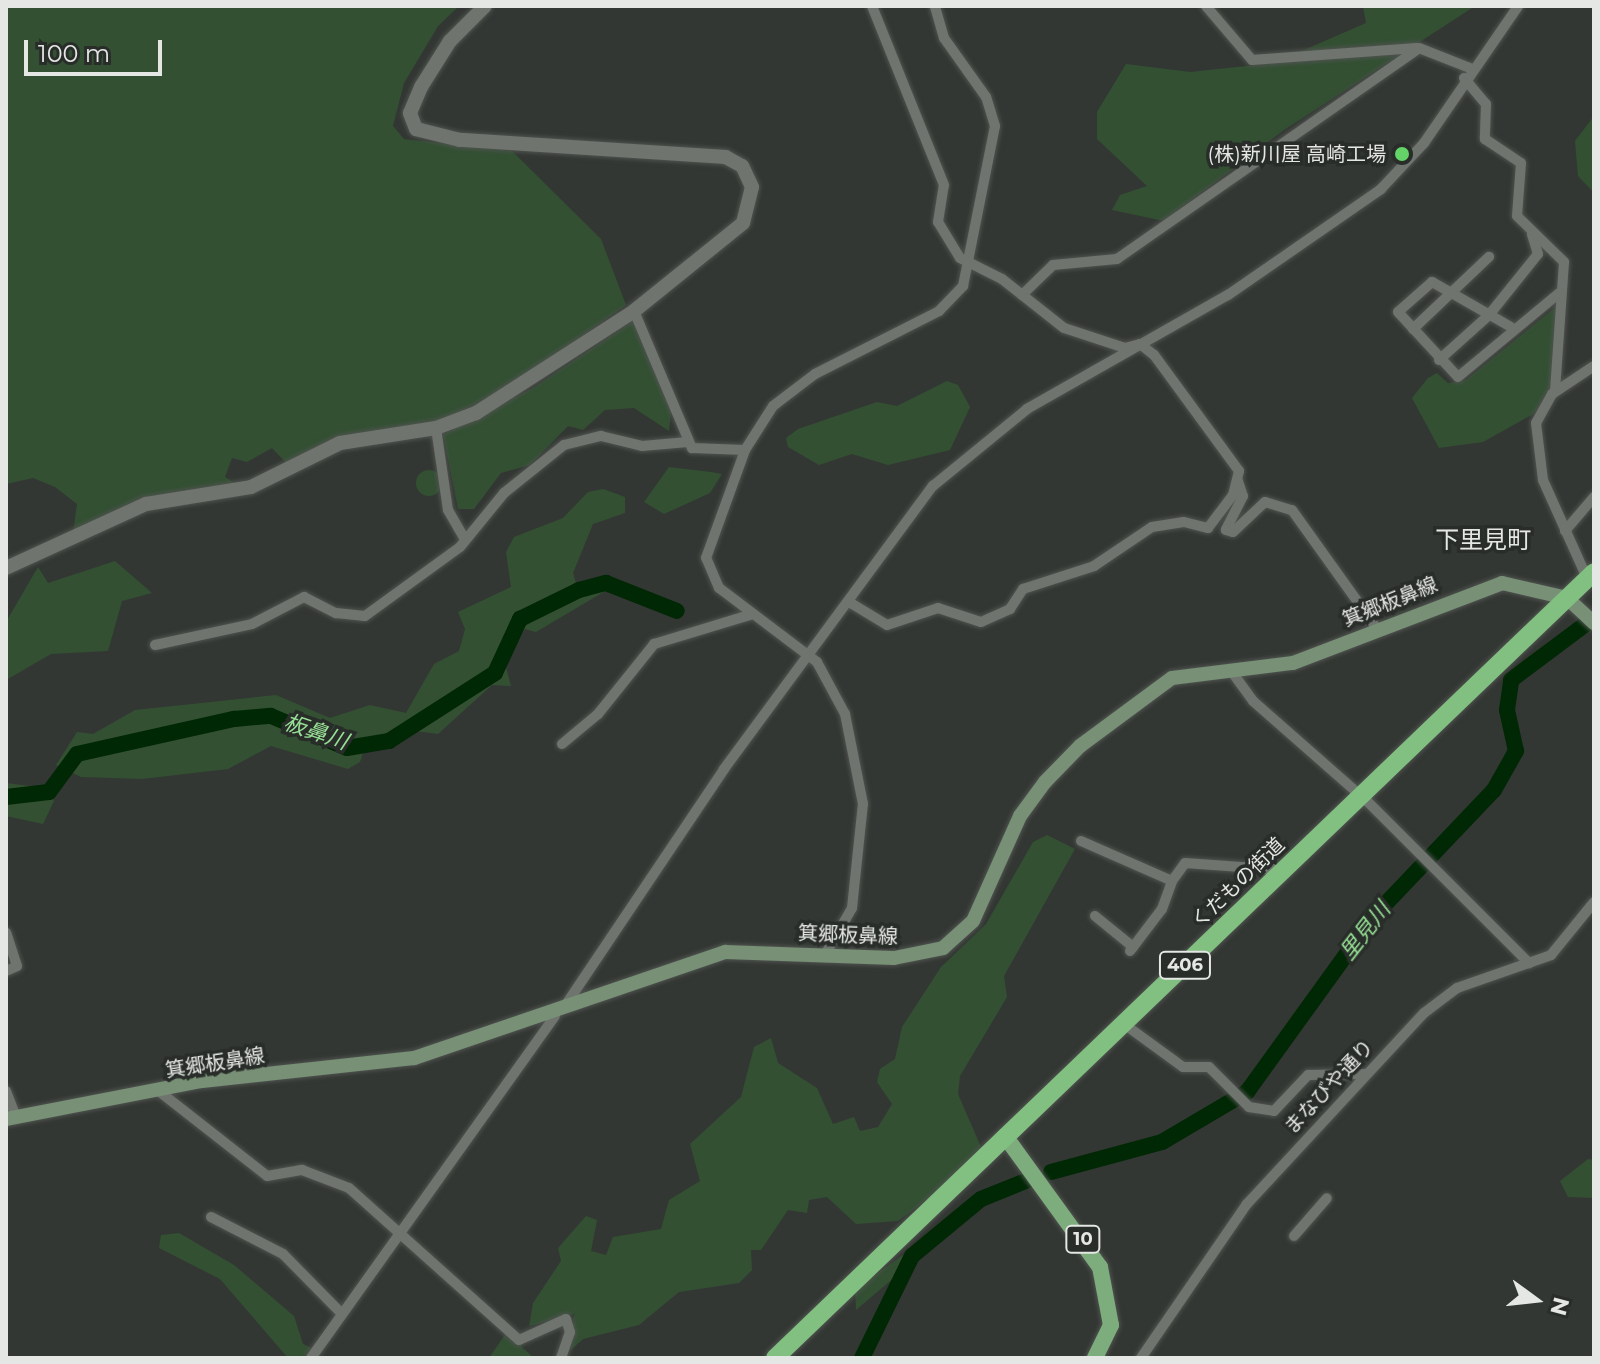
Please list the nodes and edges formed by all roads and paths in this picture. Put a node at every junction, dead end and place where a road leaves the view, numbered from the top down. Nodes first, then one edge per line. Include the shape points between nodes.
1 (485, 6) edge
2 (872, 6) edge
3 (935, 6) edge
4 (1206, 6) edge
5 (1518, 6) edge
6 (1419, 48) junction
7 (1467, 73) junction
8 (1532, 234) junction
9 (1489, 257) dead end
10 (970, 268) junction
11 (1452, 293) junction
12 (1559, 293) junction
13 (1022, 295) junction
14 (634, 311) junction
15 (1489, 315) junction
16 (1511, 327) junction
17 (1413, 329) junction
18 (1140, 344) junction
19 (1439, 360) junction
20 (1594, 366) edge
21 (1555, 391) junction
22 (436, 428) junction
23 (688, 442) junction
24 (745, 450) junction
25 (1238, 481) junction
26 (1594, 497) edge
27 (1565, 531) junction
28 (465, 539) junction
29 (6, 568) edge
30 (1591, 575) edge
31 (1567, 598) junction
32 (849, 602) junction
33 (753, 614) junction
34 (1591, 620) edge
35 (1378, 630) junction
36 (155, 645) dead end
37 (806, 655) junction
38 (1232, 672) junction
39 (562, 744) dead end
40 (1360, 796) junction
41 (1081, 841) dead end
42 (1284, 870) junction
43 (1172, 881) junction
44 (1594, 902) edge
45 (1095, 916) dead end
46 (6, 933) edge
47 (826, 953) junction
48 (1529, 963) junction
49 (6, 971) edge
50 (558, 1014) junction
51 (1124, 1024) junction
52 (1365, 1074) junction
53 (6, 1091) edge
54 (160, 1092) junction
55 (11, 1118) edge
56 (1005, 1136) junction
57 (1327, 1198) dead end
58 (211, 1217) dead end
59 (399, 1230) junction
60 (1294, 1236) dead end
61 (339, 1311) junction
62 (311, 1358) edge
63 (561, 1358) edge
64 (775, 1358) edge
65 (1095, 1358) edge
66 (1141, 1358) edge

1 - 14 street via 450,41 421,87 410,113 416,129 460,140 715,154 746,174 753,200 743,223
2 - 10 street via 944,185 938,222
3 - 10 street via 944,38 993,112
4 - 6 street via 1252,60
5 - 7 street
6 - 7 street
6 - 13 street via 1117,259 1053,265
7 - 8 street via 1486,104 1485,139 1521,163 1517,216
7 - 18 street via 1424,143 1381,189 1228,295
8 - 12 street via 1564,262
8 - 15 street via 1538,254
9 - 11 street
10 - 13 street
10 - 24 street via 939,311 798,383 773,406
11 - 15 street
11 - 17 street
11 - 17 street via 1432,282 1398,312
12 - 16 street
12 - 21 street via 1565,325
13 - 18 street via 1064,328 1125,348
14 - 22 street via 476,413
14 - 23 street
15 - 16 street
15 - 19 street
16 - 19 street via 1458,377
17 - 19 street
18 - 25 street via 1181,387 1236,464
18 - 32 street via 1027,409 933,486
20 - 21 street
21 - 27 street via 1539,412 1537,459
22 - 28 street via 448,510
22 - 29 street via 340,443 251,487 146,504
23 - 24 street via 702,453
23 - 28 street via 638,446 601,436 569,443 504,493
24 - 33 street via 706,565 719,588
25 - 32 street via 1208,528 1184,522 1152,527 1094,566 1023,589 1010,609 981,622 938,608 887,625
25 - 35 street via 1243,496 1226,530 1233,532 1265,502 1292,510
26 - 27 street
27 - 30 street
28 - 36 street via 365,616 336,613 304,597 252,624
30 - 31 highway, くだもの街道 / 406
31 - 34 main road, 箕郷板鼻線
31 - 35 main road, 箕郷板鼻線 via 1515,583 1482,586
31 - 40 highway, くだもの街道 / 406
32 - 37 street
33 - 37 street
33 - 39 street via 654,644 598,714
35 - 38 main road, 箕郷板鼻線 via 1293,663
37 - 47 street via 839,700 864,797 852,908
37 - 50 street
38 - 40 street via 1253,701
38 - 47 main road, 箕郷板鼻線 via 1172,678 1064,759 1020,816 982,905 957,941 911,957
40 - 42 highway, くだもの街道 / 406
40 - 48 street
41 - 43 street
42 - 43 street via 1185,863
42 - 51 highway, くだもの街道 / 406
43 - 45 street via 1162,909 1132,949
44 - 48 street, まなびや通り via 1551,955
46 - 49 street via 17,966
47 - 50 main road, 箕郷板鼻線 via 725,952
48 - 52 street, まなびや通り via 1448,993
50 - 54 main road, 箕郷板鼻線 via 414,1058 240,1076
50 - 59 street via 539,1048 452,1151
51 - 52 street via 1176,1064 1209,1067 1249,1107 1274,1111 1308,1075
51 - 56 highway, くだもの街道 / 406
52 - 66 street, まなびや通り via 1235,1219
53 - 55 street
54 - 55 main road, 箕郷板鼻線
54 - 59 street via 267,1176 302,1170 349,1188
56 - 64 highway, くだもの街道 / 406
56 - 65 main road, 10 via 1100,1267 1111,1325
57 - 60 street
58 - 61 street via 283,1254
59 - 61 street
59 - 63 street via 519,1340 566,1319 570,1332
61 - 62 street

